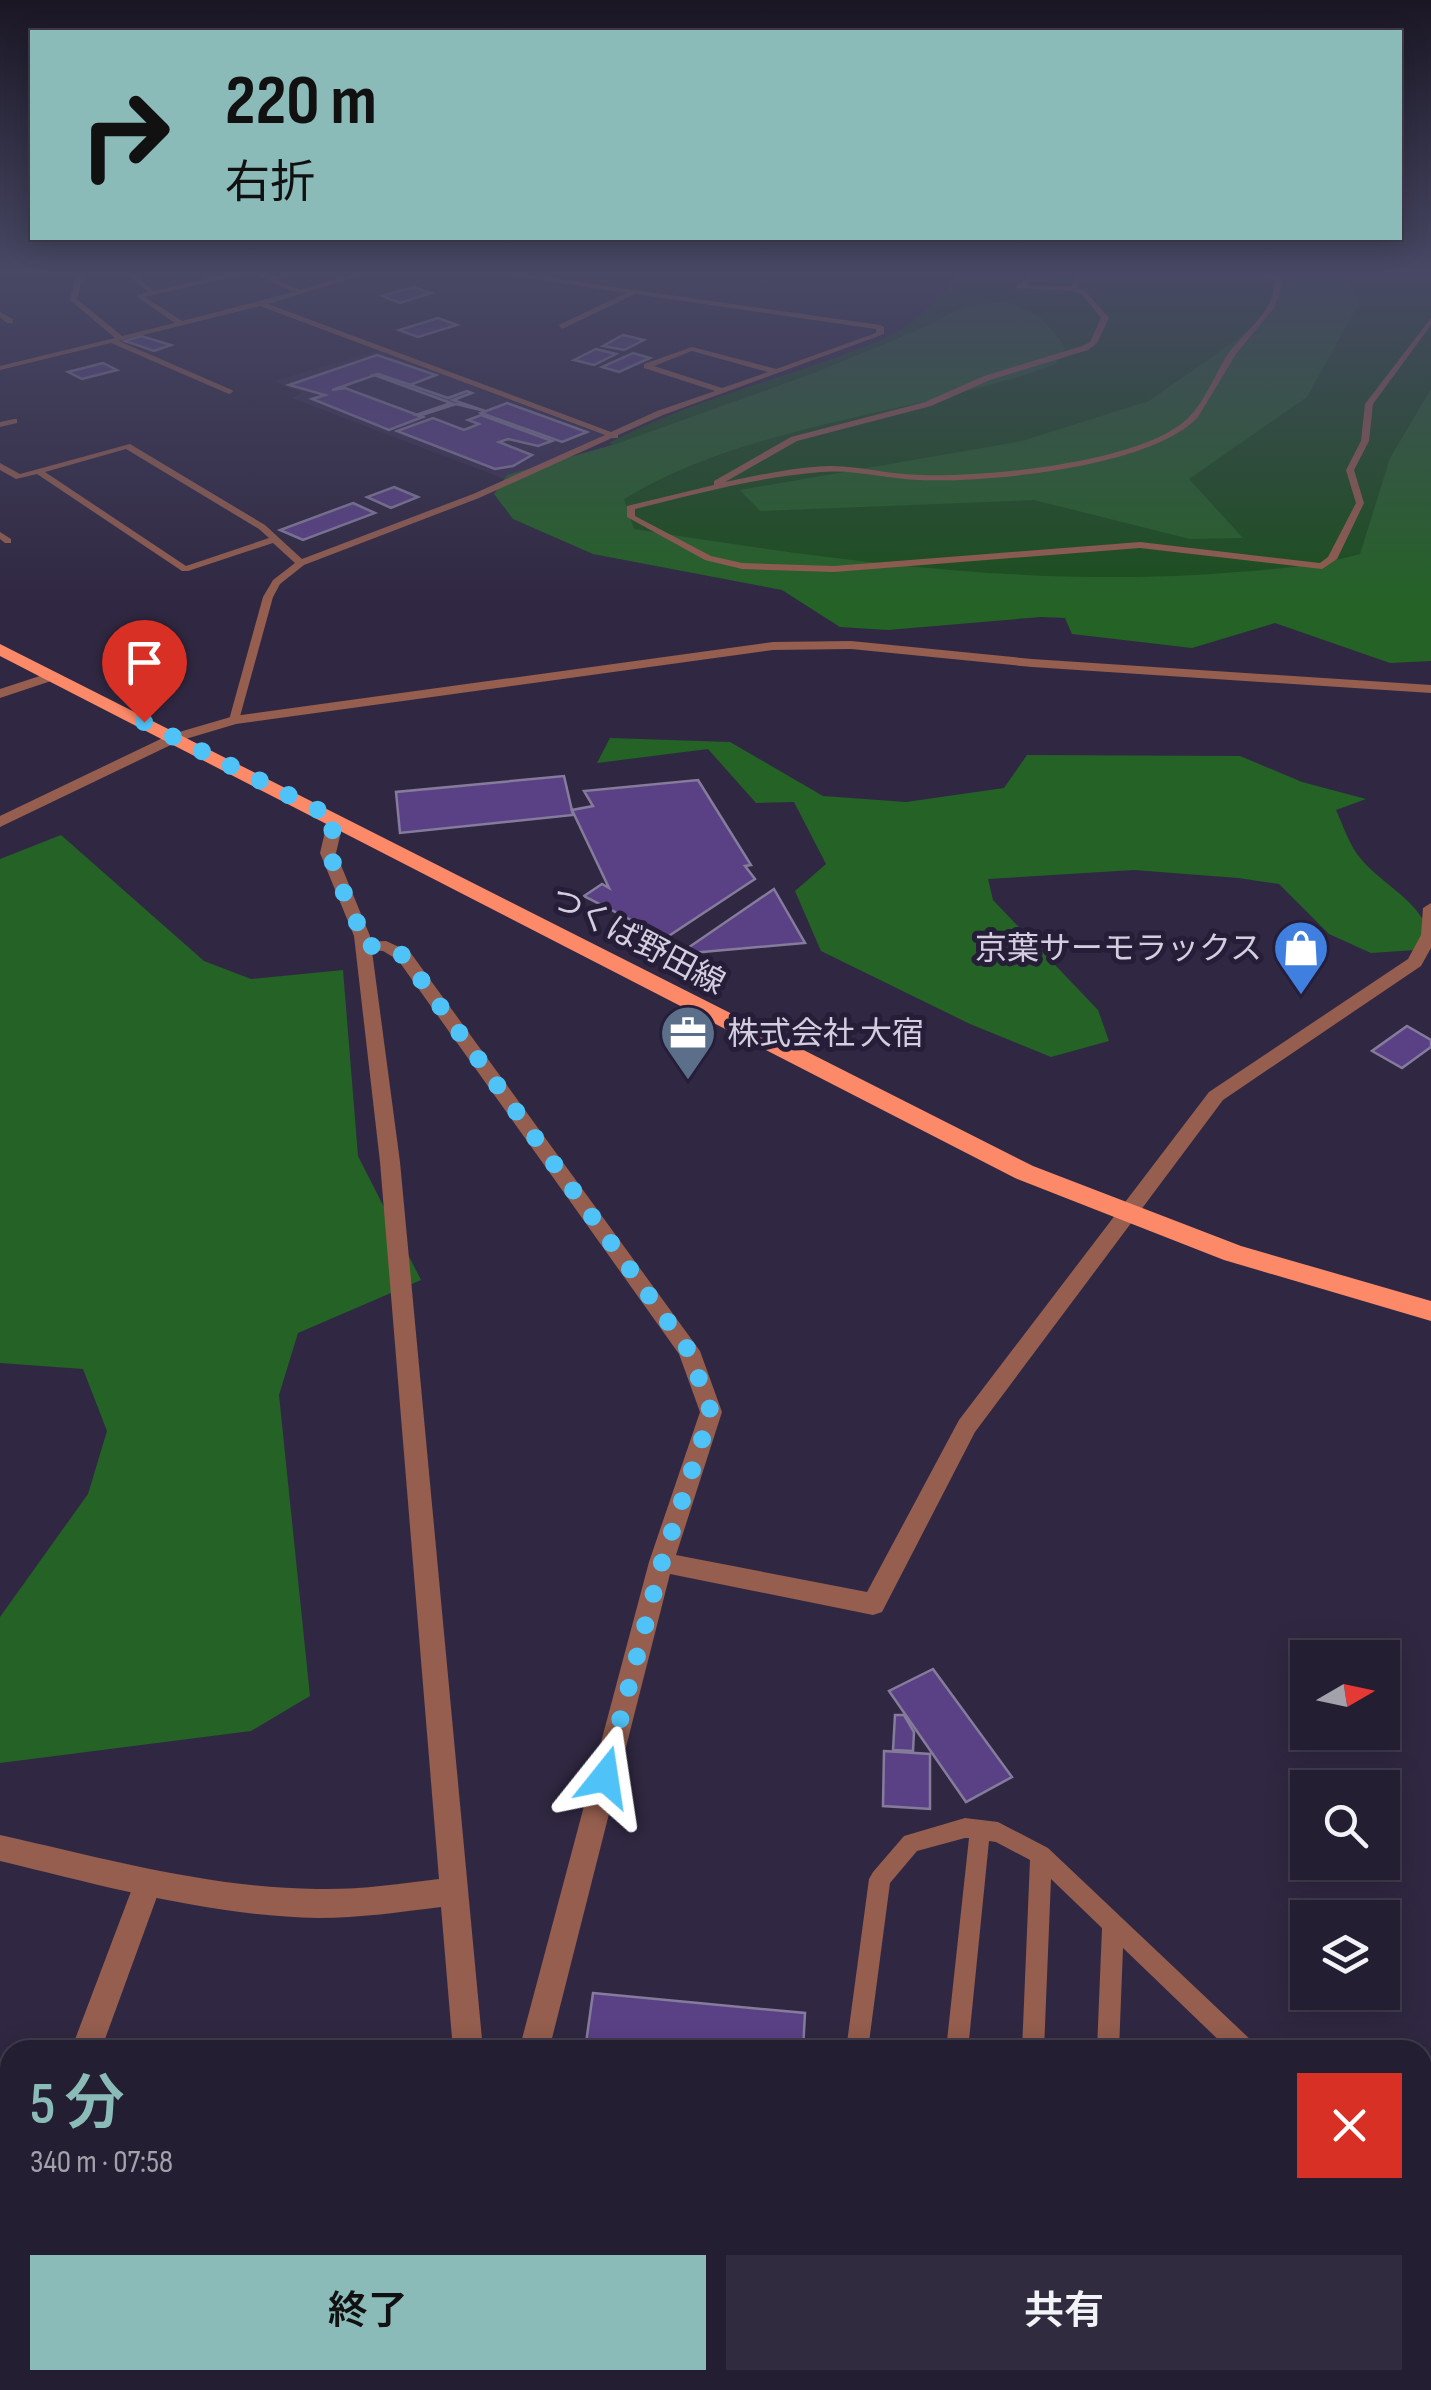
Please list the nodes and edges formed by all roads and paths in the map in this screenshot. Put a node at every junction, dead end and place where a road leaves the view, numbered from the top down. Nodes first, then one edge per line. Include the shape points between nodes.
1 (206, 382) edge
2 (469, 382) edge
3 (695, 382) edge
4 (745, 382) edge
5 (981, 382) edge
6 (1215, 382) edge
7 (1386, 382) edge
8 (722, 390) junction
9 (229, 392) dead end
10 (14, 421) dead end
11 (0, 425) edge
12 (614, 436) junction
13 (0, 466) edge
14 (38, 471) junction
15 (709, 488) junction
16 (275, 539) junction
17 (301, 563) junction
18 (0, 649) edge
19 (52, 676) junction
20 (1431, 689) edge
21 (0, 694) edge
22 (234, 720) junction
23 (174, 738) junction
24 (336, 819) junction
25 (0, 822) edge
26 (1431, 908) edge
27 (364, 946) junction
28 (1129, 1216) junction
29 (1431, 1311) edge
30 (662, 1562) junction
31 (980, 1829) junction
32 (0, 1848) edge
33 (1041, 1855) junction
34 (148, 1883) junction
35 (454, 1891) junction
36 (1114, 1924) junction
37 (90, 2040) edge
38 (467, 2040) edge
39 (537, 2040) edge
40 (859, 2040) edge
41 (958, 2040) edge
42 (1032, 2040) edge
43 (1108, 2040) edge
44 (1235, 2040) edge

1 - 9 lane
2 - 12 lane
3 - 8 lane
4 - 8 lane
5 - 15 lane via 928,404 794,439
6 - 15 lane via 1187,424 1116,454 1002,473 898,477 826,468
7 - 15 lane via 1369,404 1365,441 1350,470 1360,502 1332,559 1322,566 1140,545 834,569 742,566 708,558 631,516 630,508
8 - 12 lane
10 - 11 lane
12 - 17 lane
13 - 14 lane via 19,477
14 - 16 lane via 127,446
14 - 16 lane via 185,569
16 - 17 lane
17 - 22 lane via 276,582 268,598
18 - 19 main road, つくば野田線
19 - 21 street
19 - 23 main road, つくば野田線
20 - 22 street via 818,644
22 - 23 street
23 - 24 main road, つくば野田線
23 - 25 street
24 - 27 street via 328,853
24 - 28 main road, つくば野田線 via 904,1113
26 - 28 street via 1429,935 1414,962 1216,1096
27 - 30 street via 386,946 404,956 689,1351 711,1412
27 - 35 street via 390,1162
28 - 29 main road, つくば野田線
28 - 30 street via 967,1426 873,1604
30 - 39 street
31 - 33 lane
31 - 40 lane via 911,1842 880,1879
31 - 41 lane
32 - 34 street
33 - 36 lane
33 - 42 lane
34 - 35 street via 302,1902
34 - 37 street
35 - 38 street
36 - 43 lane
36 - 44 lane

